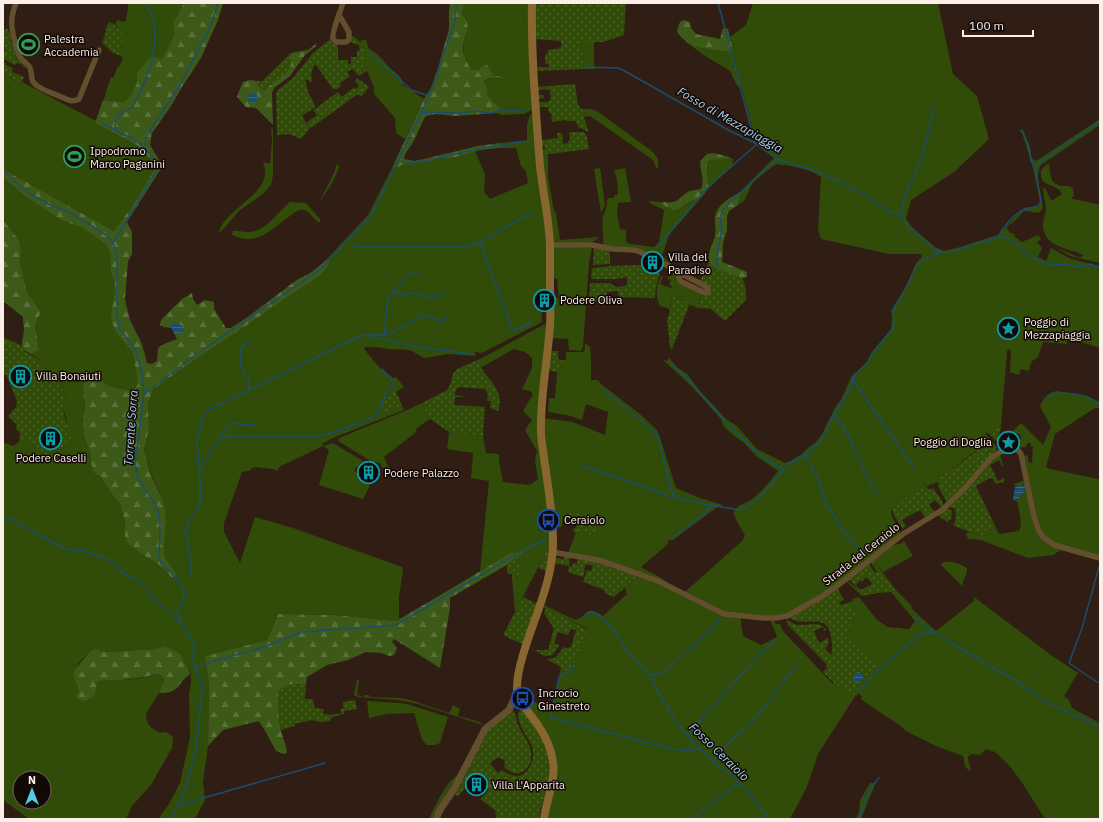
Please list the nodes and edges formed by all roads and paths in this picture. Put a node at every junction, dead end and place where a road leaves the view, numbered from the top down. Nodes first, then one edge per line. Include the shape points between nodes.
1 (16, 3) edge
2 (343, 3) edge
3 (532, 3) edge
4 (340, 16) junction
5 (99, 50) dead end
6 (550, 245) junction
7 (678, 272) junction
8 (552, 552) junction
9 (1100, 558) edge
10 (518, 696) junction
11 (436, 819) edge
12 (544, 819) edge

1 - 5 street via 11,23 12,33 18,55 31,69 32,80 37,86 69,101 79,99
2 - 4 street
3 - 6 main road via 536,110
4 - 4 street via 349,32 349,40 346,42 336,42 333,35
6 - 7 street via 592,245 613,250 633,250
6 - 8 main road via 550,325 541,426 552,519
7 - 7 street via 705,286 708,292 680,280
8 - 9 street, Strada del Ceraiolo via 598,560 658,581 724,614 765,618 786,616 821,597 903,534 933,516 964,489 991,458 1011,449 1018,450 1021,454 1034,517 1043,537 1054,545
8 - 10 main road via 547,584 521,662 516,688
10 - 11 street via 509,710 485,729
10 - 12 main road via 543,733 553,760 554,776

